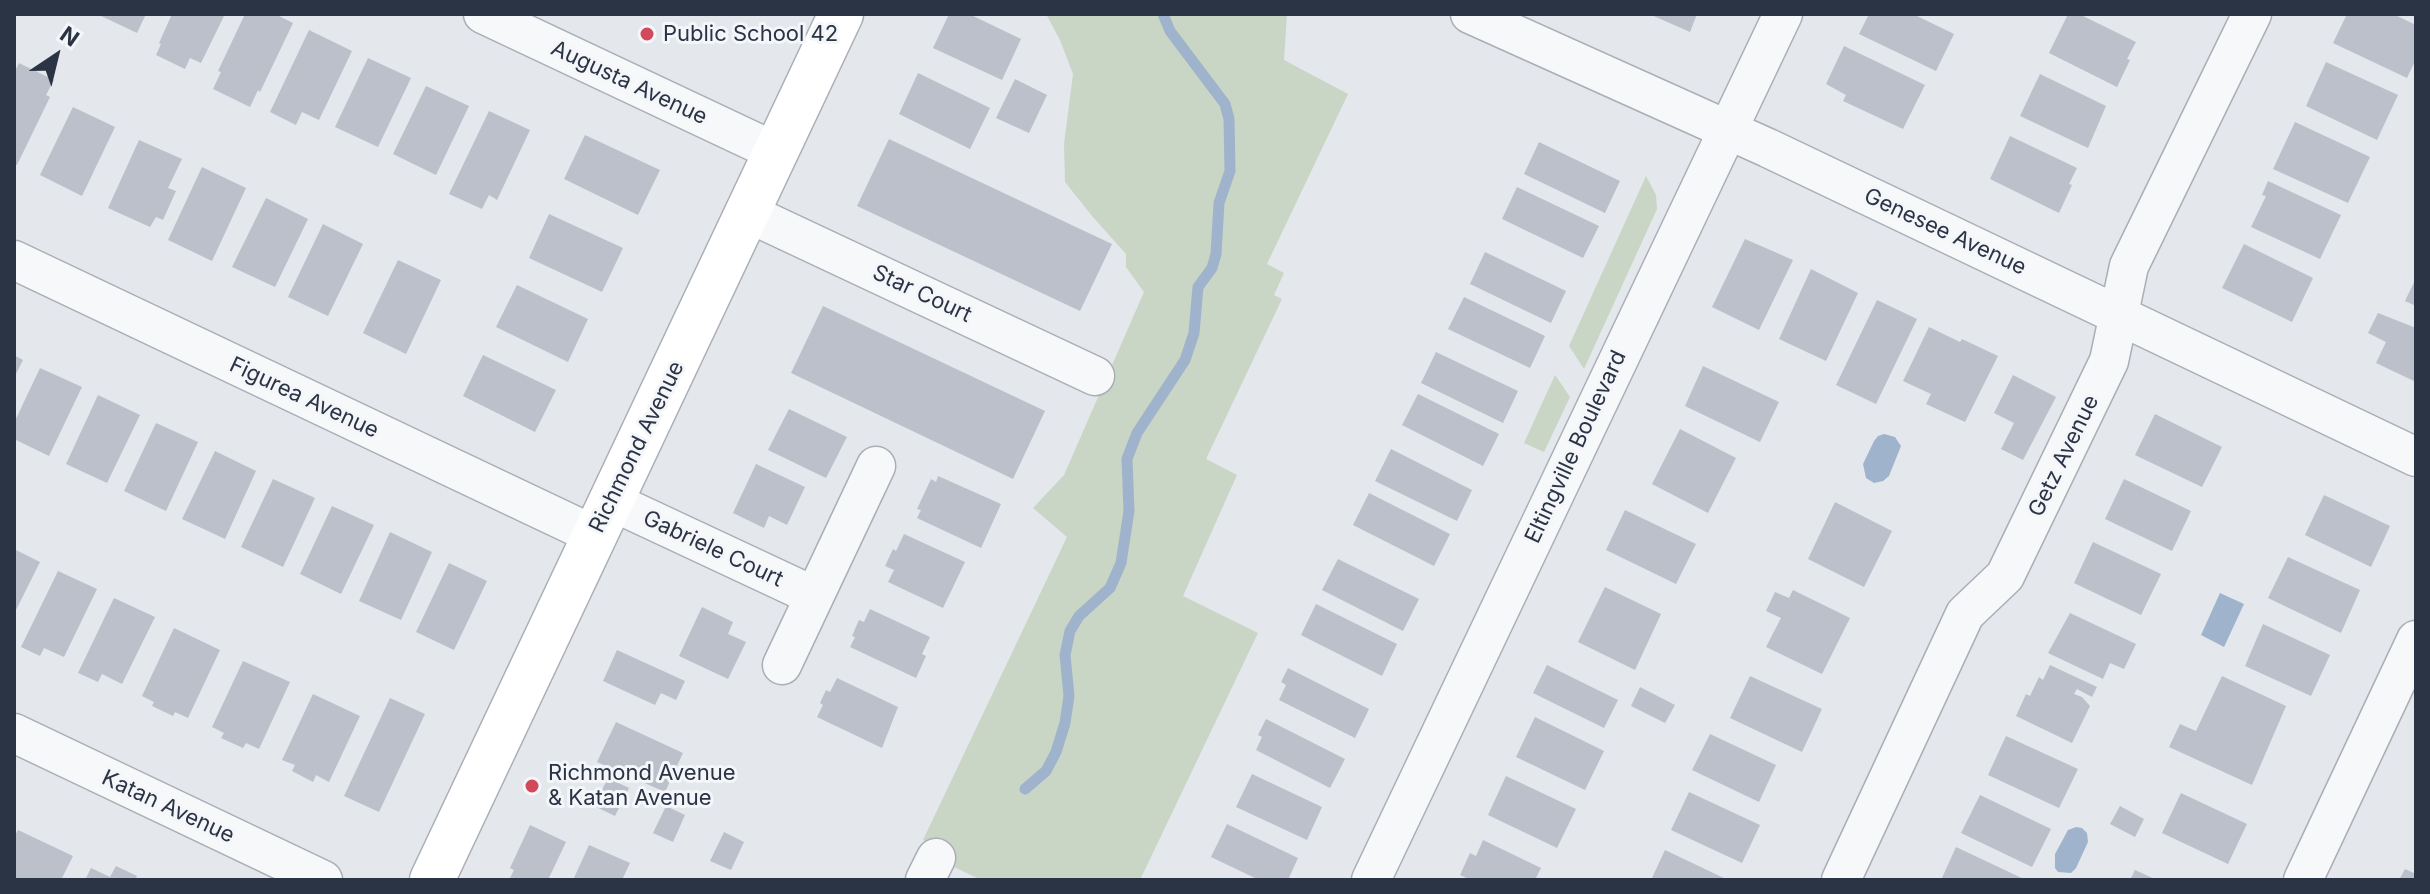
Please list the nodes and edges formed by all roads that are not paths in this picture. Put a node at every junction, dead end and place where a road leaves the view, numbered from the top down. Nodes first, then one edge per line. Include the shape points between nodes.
1 (483, 14) edge
2 (841, 14) edge
3 (1470, 14) edge
4 (1783, 14) edge
5 (2252, 14) edge
6 (1727, 129) junction
7 (776, 152) junction
8 (748, 213) junction
9 (14, 260) edge
10 (2119, 315) junction
11 (1095, 376) dead end
12 (2416, 457) edge
13 (876, 466) dead end
14 (603, 518) junction
15 (814, 596) junction
16 (2416, 640) edge
17 (782, 665) dead end
18 (14, 733) edge
19 (323, 880) edge
20 (432, 880) edge
21 (1371, 880) edge
22 (1841, 880) edge
23 (2303, 880) edge

1 - 7 street, Augusta Avenue
2 - 7 main road, Richmond Avenue
3 - 6 street, Genesee Avenue
4 - 6 street, Eltingville Boulevard
5 - 10 street, Getz Avenue via 2129,266
6 - 10 street, Genesee Avenue
6 - 21 street, Eltingville Boulevard
7 - 8 main road, Richmond Avenue
8 - 11 street, Star Court
8 - 14 main road, Richmond Avenue
9 - 14 street, Figurea Avenue
10 - 12 street, Genesee Avenue
10 - 22 street, Getz Avenue via 2109,361 2005,576 1965,614
13 - 15 street
14 - 15 street, Gabriele Court
14 - 20 main road, Richmond Avenue
15 - 17 street
16 - 23 street
18 - 19 street, Katan Avenue

